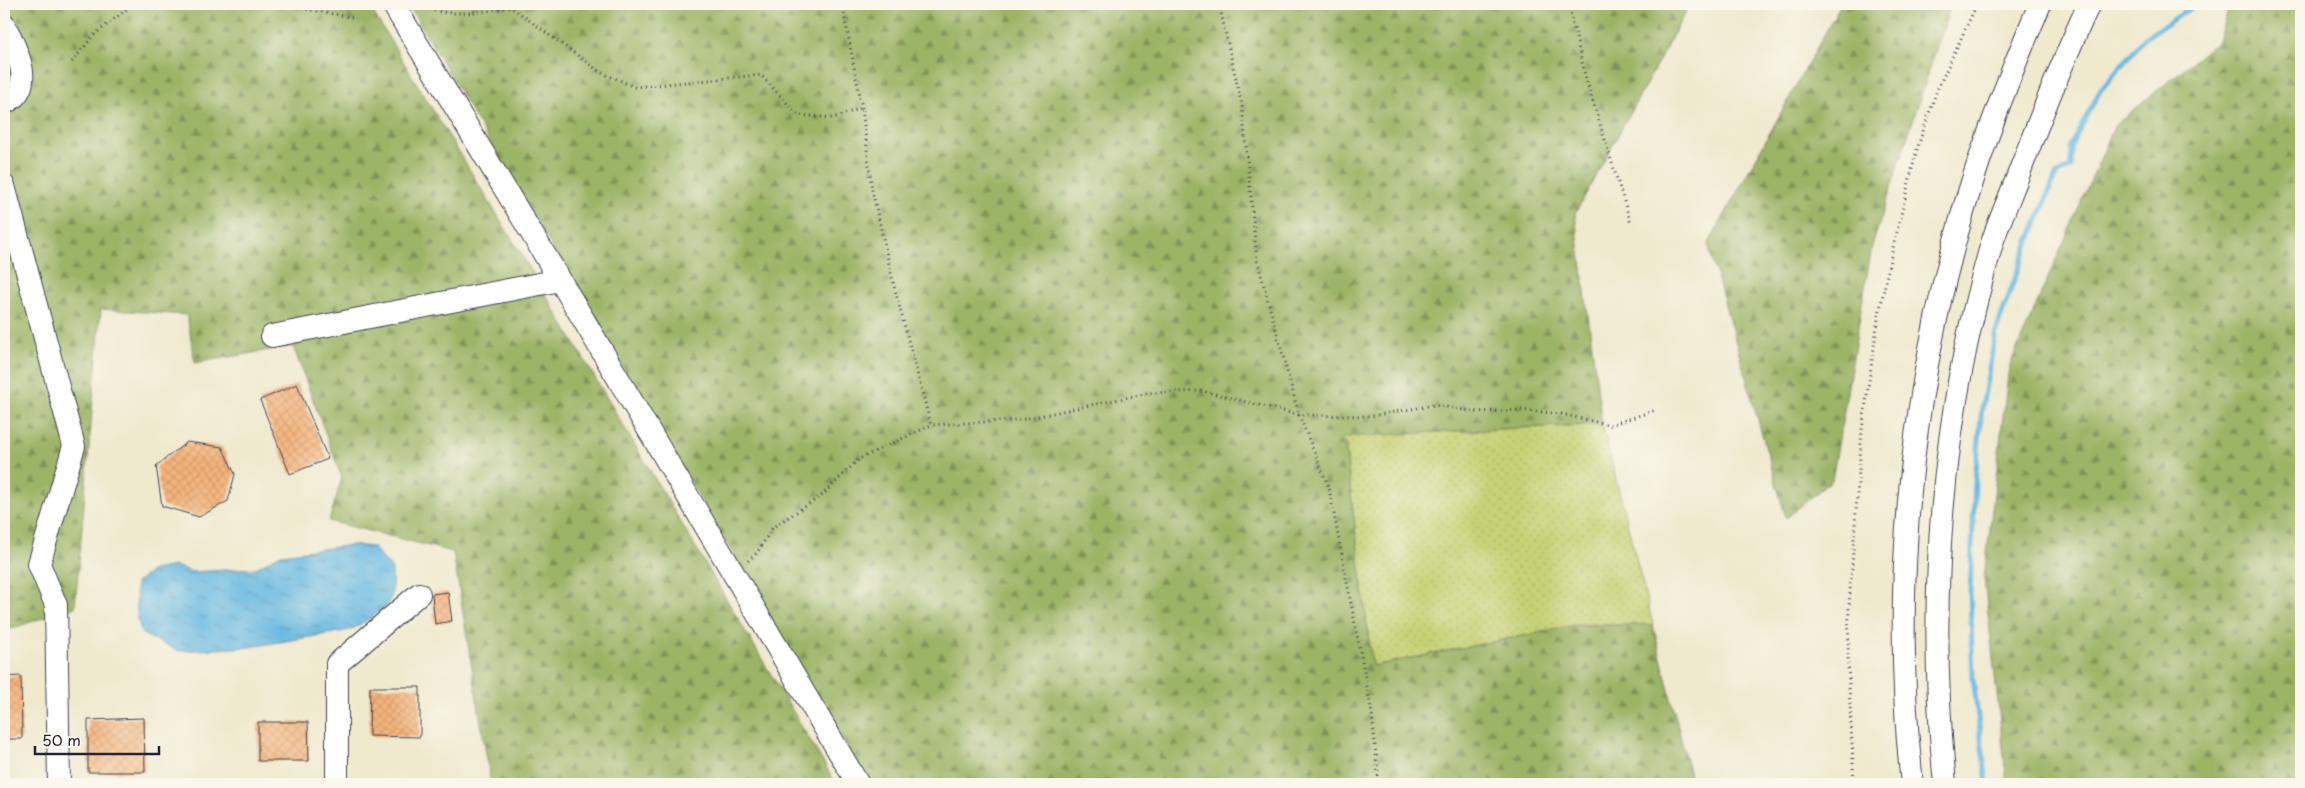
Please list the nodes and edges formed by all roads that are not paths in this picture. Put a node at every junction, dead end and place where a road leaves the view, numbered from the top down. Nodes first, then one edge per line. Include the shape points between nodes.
1 (393, 4) edge
2 (2040, 4) edge
3 (2089, 4) edge
4 (4, 24) edge
5 (4, 103) edge
6 (4, 186) edge
7 (560, 280) junction
8 (272, 336) dead end
9 (419, 594) dead end
10 (59, 784) edge
11 (337, 784) edge
12 (858, 784) edge
13 (1912, 784) edge
14 (1945, 784) edge

1 - 7 street
2 - 13 street via 1984,147 1958,227 1932,338 1915,444 1907,528 1903,645
3 - 14 street via 2056,77 1994,239 1968,337 1954,407 1943,492 1938,602 1938,688
4 - 5 street via 22,62 21,89
6 - 10 street via 74,446 39,564 56,605
7 - 8 street
7 - 12 street
9 - 11 street via 338,664

